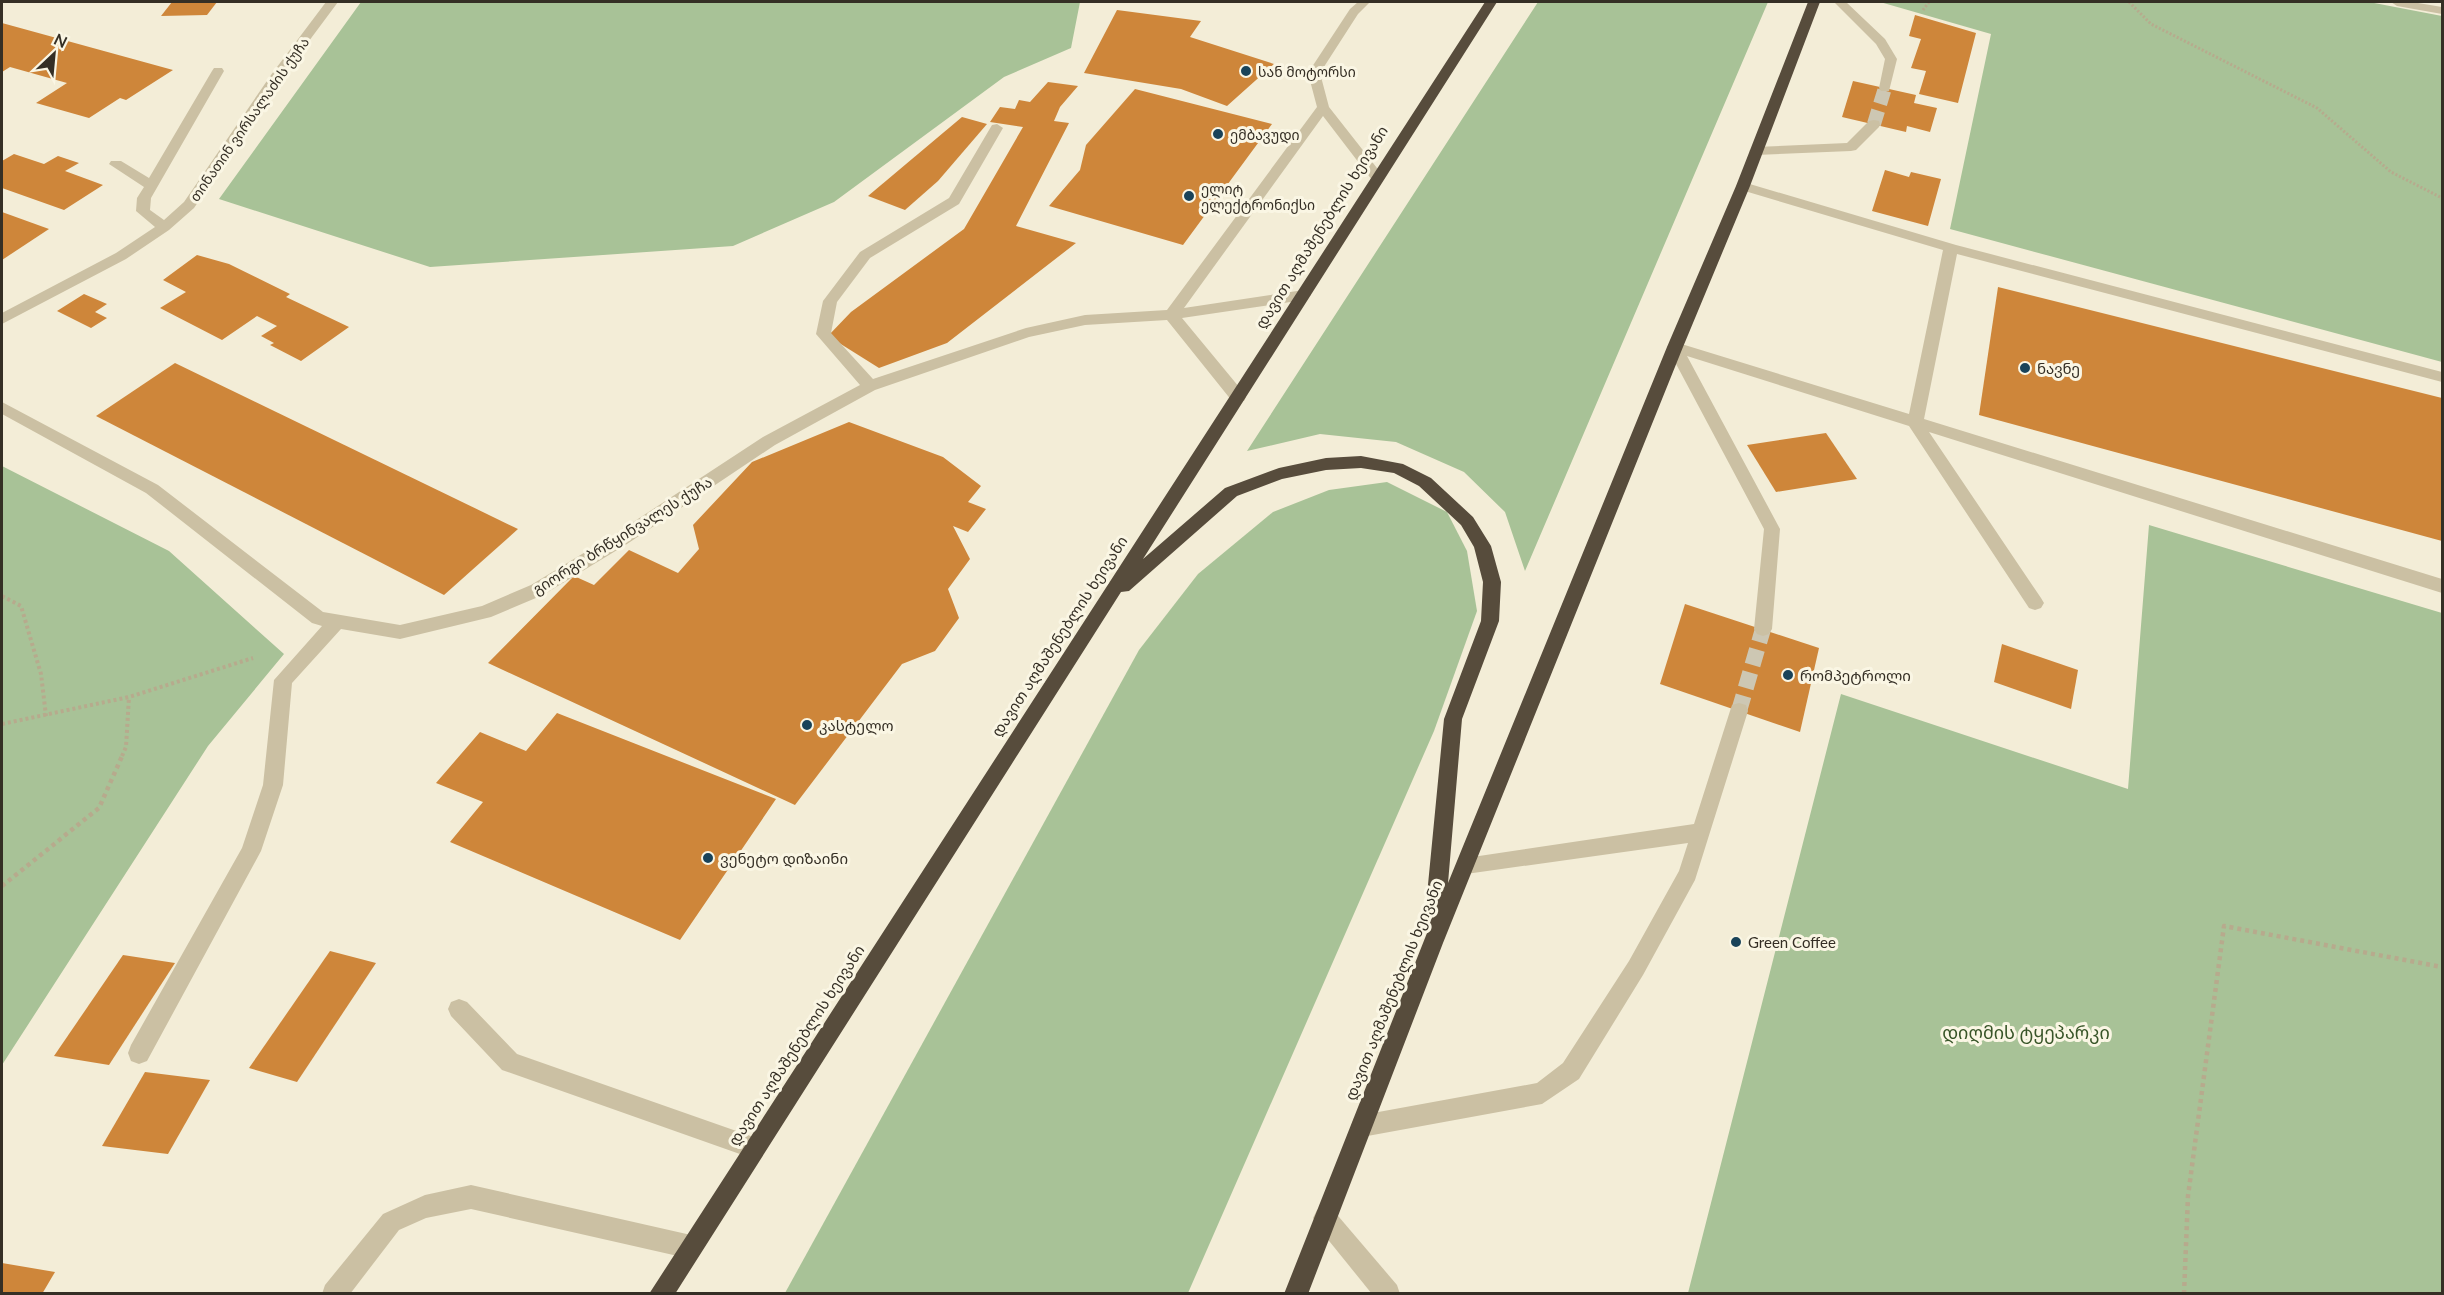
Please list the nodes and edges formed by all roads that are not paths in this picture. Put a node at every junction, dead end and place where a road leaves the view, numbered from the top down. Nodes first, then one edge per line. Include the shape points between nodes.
1 (333, 2) edge
2 (1364, 2) edge
3 (1491, 2) edge
4 (1814, 2) edge
5 (1840, 2) edge
6 (2397, 2) edge
7 (2442, 11) edge
8 (218, 70) dead end
9 (1885, 88) tunnel mouth
10 (1323, 107) junction
11 (1874, 124) tunnel mouth
12 (997, 128) dead end
13 (1756, 152) junction
14 (116, 164) dead end
15 (1377, 177) junction
16 (150, 185) junction
17 (1743, 186) junction
18 (164, 226) junction
19 (1951, 248) junction
20 (1304, 295) junction
21 (1171, 315) junction
22 (2, 319) edge
23 (1674, 347) junction
24 (2442, 377) edge
25 (870, 386) junction
26 (1238, 397) junction
27 (2, 407) edge
28 (1915, 423) junction
29 (2442, 586) edge
30 (1107, 600) junction
31 (2035, 603) dead end
32 (337, 621) junction
33 (1763, 629) tunnel mouth
34 (1739, 711) tunnel mouth
35 (1701, 832) junction
36 (1466, 865) junction
37 (1432, 943) junction
38 (459, 1009) dead end
39 (139, 1053) dead end
40 (1362, 1126) junction
41 (754, 1149) junction
42 (1325, 1218) junction
43 (691, 1247) junction
44 (334, 1293) edge
45 (661, 1293) edge
46 (1296, 1293) edge
47 (1388, 1293) edge

1 - 18 street, თინათინ ვირსალაძის ქუჩა via 275,78 189,204
2 - 10 street via 1314,73
3 - 15 highway, დავით აღმაშენებლის ხეივანი
4 - 13 highway, დავით აღმაშენებლის ხეივანი
5 - 9 street via 1881,42 1891,59
6 - 7 street
8 - 16 street
10 - 15 street
10 - 21 street
11 - 13 street via 1851,147
12 - 25 street via 954,201 865,255 830,301 822,334
13 - 17 highway, დავით აღმაშენებლის ხეივანი
14 - 16 street
15 - 20 highway, დავით აღმაშენებლის ხეივანი
16 - 18 street via 143,211
17 - 19 street
17 - 23 highway, დავით აღმაშენებლის ხეივანი
18 - 22 street, თინათინ ვირსალაძის ქუჩა via 121,256
19 - 24 street
19 - 28 street
20 - 21 street, გიორგი ბრწყინვალეს ქუჩა
20 - 26 highway, დავით აღმაშენებლის ხეივანი
21 - 25 street, გიორგი ბრწყინვალეს ქუჩა via 1085,320 1026,333
21 - 26 street
23 - 28 street
23 - 33 street via 1772,529
23 - 36 highway, დავით აღმაშენებლის ხეივანი
25 - 32 street, გიორგი ბრწყინვალეს ქუჩა via 769,441 537,590 485,612 400,632
26 - 30 highway, დავით აღმაშენებლის ხეივანი
27 - 32 street, გიორგი ბრწყინვალეს ქუჩა via 152,489 318,618
28 - 29 street
28 - 31 street
30 - 37 highway via 1231,492 1279,474 1326,464 1361,462 1397,468 1425,482 1467,521 1482,546 1492,582 1490,621 1453,720
30 - 41 highway, დავით აღმაშენებლის ხეივანი
32 - 39 street via 283,680 273,785 251,850
34 - 35 street
35 - 36 street
35 - 40 street via 1688,874 1636,968 1571,1071 1542,1093
36 - 37 highway, დავით აღმაშენებლის ხეივანი
37 - 40 highway, დავით აღმაშენებლის ხეივანი
38 - 41 street via 510,1062
40 - 42 highway, დავით აღმაშენებლის ხეივანი
41 - 43 highway, დავით აღმაშენებლის ხეივანი
42 - 46 highway, დავით აღმაშენებლის ხეივანი
42 - 47 street
43 - 44 street via 471,1197 424,1206 391,1222
43 - 45 highway, დავით აღმაშენებლის ხეივანი

